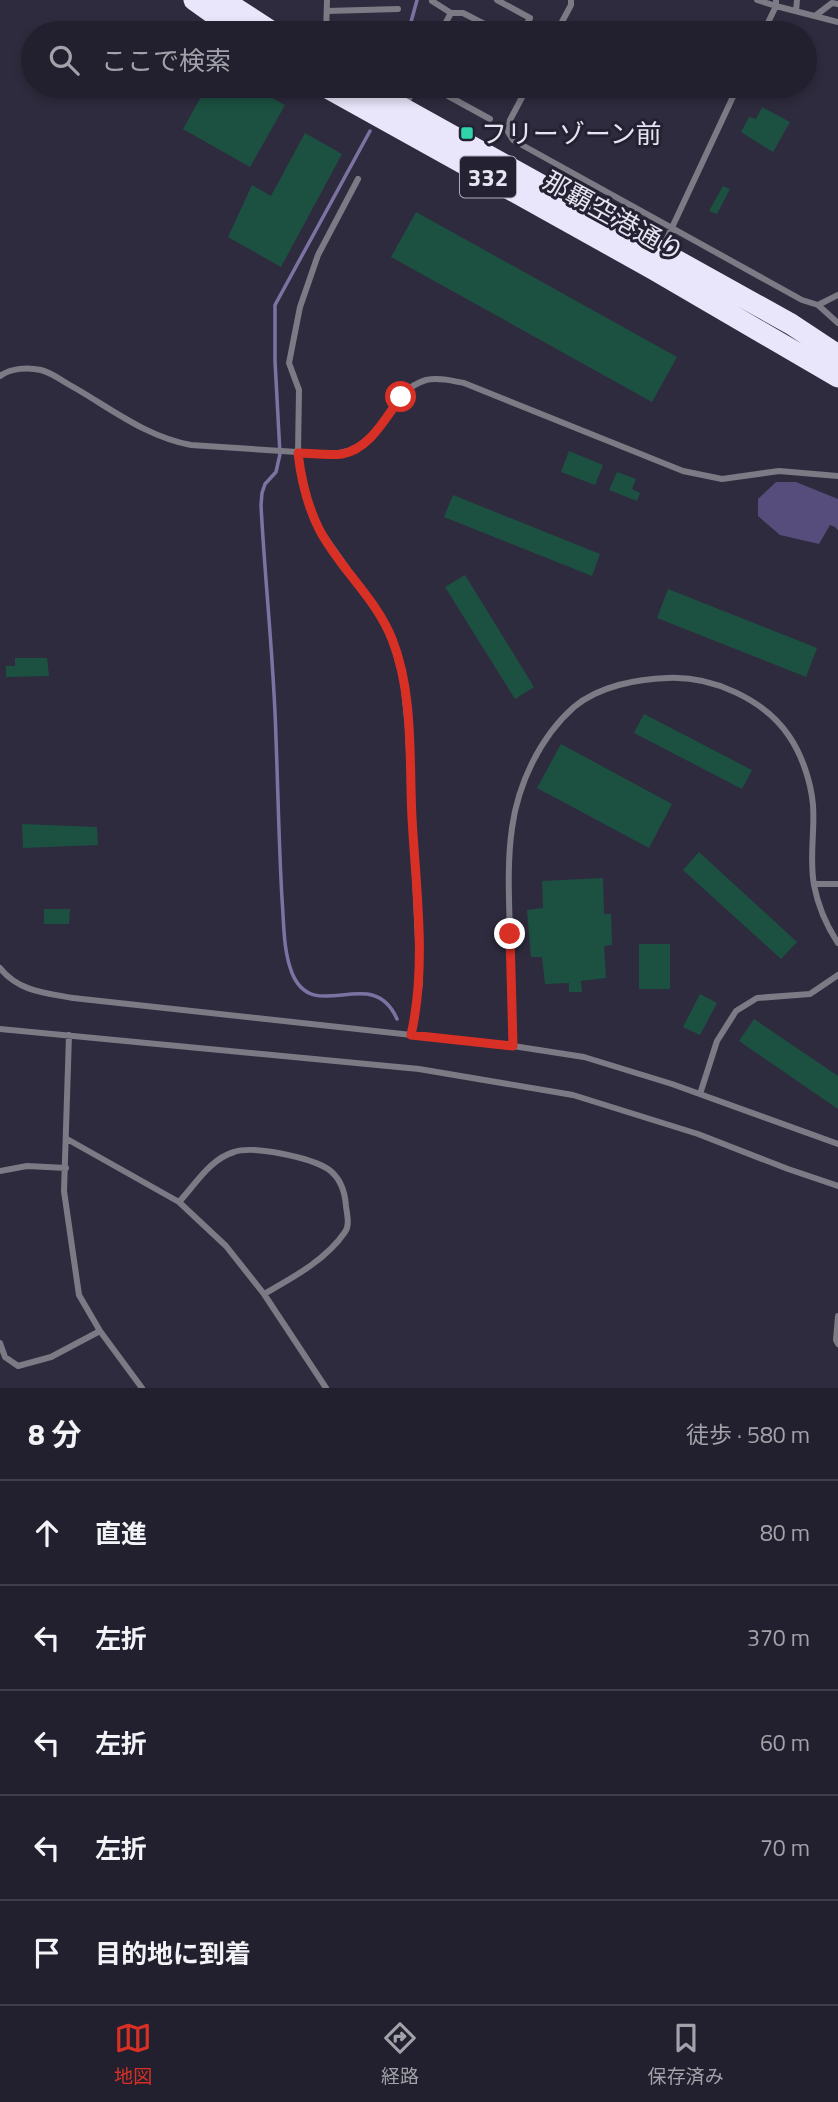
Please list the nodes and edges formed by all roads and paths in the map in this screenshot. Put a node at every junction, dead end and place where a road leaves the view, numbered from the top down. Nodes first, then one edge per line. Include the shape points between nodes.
1 (194, 0) edge
2 (223, 0) edge
3 (327, 0) edge
4 (497, 0) edge
5 (571, 0) edge
6 (757, 0) edge
7 (797, 0) edge
8 (432, 1) edge
9 (776, 3) edge
10 (838, 4) edge
11 (398, 9) dead end
12 (327, 10) junction
13 (796, 11) junction
14 (451, 13) junction
15 (815, 16) junction
16 (223, 21) edge
17 (255, 21) edge
18 (327, 21) edge
19 (447, 21) edge
20 (479, 21) edge
21 (528, 21) edge
22 (562, 21) edge
23 (768, 21) edge
24 (838, 22) edge
25 (347, 98) edge
26 (385, 98) edge
27 (410, 98) edge
28 (452, 98) edge
29 (522, 98) edge
30 (732, 98) edge
31 (405, 109) junction
32 (490, 119) dead end
33 (358, 179) dead end
34 (672, 228) junction
35 (657, 260) junction
36 (838, 295) edge
37 (818, 305) junction
38 (838, 323) edge
39 (838, 355) edge
40 (0, 376) edge
41 (838, 377) edge
42 (298, 453) junction
43 (838, 476) edge
44 (814, 884) junction
45 (838, 884) edge
46 (838, 943) edge
47 (0, 968) edge
48 (838, 975) edge
49 (9, 979) junction
50 (0, 981) edge
51 (0, 1029) edge
52 (69, 1035) junction
53 (411, 1035) junction
54 (513, 1046) junction
55 (700, 1094) junction
56 (67, 1139) junction
57 (838, 1144) edge
58 (66, 1168) junction
59 (0, 1171) edge
60 (838, 1186) edge
61 (179, 1202) junction
62 (264, 1294) junction
63 (838, 1316) edge
64 (100, 1331) junction
65 (0, 1343) edge
66 (838, 1344) edge
67 (142, 1388) edge
68 (326, 1388) edge

1 - 16 highway
2 - 17 highway
3 - 12 lane
4 - 21 lane
5 - 22 lane
6 - 9 lane
7 - 13 lane
8 - 14 lane
9 - 13 lane
9 - 23 lane
10 - 15 lane via 832,3
11 - 12 lane
12 - 18 lane
13 - 15 lane
14 - 19 lane
14 - 20 lane
15 - 24 lane
25 - 35 highway, 那覇空港通り / 332
26 - 31 highway, 那覇空港通り / 332
27 - 31 lane
28 - 32 lane
29 - 34 lane via 508,127 513,140
30 - 34 lane
31 - 35 highway, 那覇空港通り / 332
33 - 42 lane via 317,255 293,335 289,363 299,390
34 - 35 lane
34 - 37 lane
35 - 39 highway, 那覇空港通り / 332 via 791,324
35 - 41 highway, 那覇空港通り / 332
36 - 37 lane
37 - 38 lane
40 - 42 lane via 7,371 44,370 169,441
42 - 43 lane via 343,454 358,447 414,385 440,379 464,383 683,471 722,479 779,471
42 - 53 lane via 306,497 320,530 377,611 392,639 403,679 420,983
44 - 45 lane
44 - 46 lane via 825,922
44 - 54 lane via 813,804 804,764 788,734 767,712 747,698 698,681 671,678 609,687 575,706 548,735 525,776 512,826 508,876
47 - 49 lane
48 - 55 lane via 810,994 757,998 736,1011 717,1041
49 - 50 lane
49 - 53 lane via 35,991 100,1002
51 - 52 lane
52 - 56 lane
52 - 60 lane via 419,1069 573,1095 698,1134
53 - 54 lane
54 - 55 lane via 584,1057
55 - 57 lane
56 - 58 lane
56 - 61 lane
58 - 59 lane via 27,1166
58 - 64 lane via 64,1191 79,1295
61 - 62 lane via 226,1245
61 - 62 lane via 213,1163 234,1152 255,1149 287,1155 329,1170 344,1187 347,1230 314,1263
62 - 68 lane
63 - 66 lane
64 - 65 lane via 51,1357 18,1366 5,1357
64 - 67 lane

